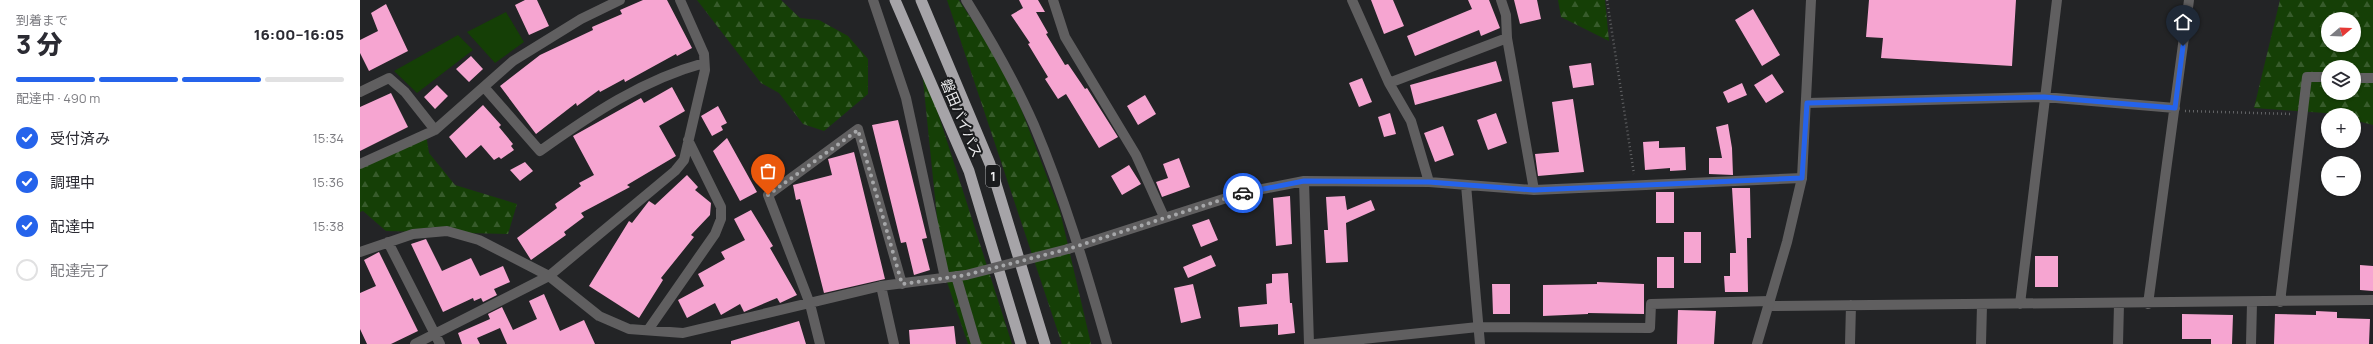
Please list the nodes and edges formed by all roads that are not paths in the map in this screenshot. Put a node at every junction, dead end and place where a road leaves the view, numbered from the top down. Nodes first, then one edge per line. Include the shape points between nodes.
1 (620, 0) edge
2 (680, 0) edge
3 (873, 0) edge
4 (894, 0) edge
5 (922, 0) edge
6 (966, 0) edge
7 (1053, 0) edge
8 (1352, 0) edge
9 (1501, 0) edge
10 (1811, 0) edge
11 (2057, 0) edge
12 (2189, 0) edge
13 (1506, 38) junction
14 (704, 63) junction
15 (2321, 77) edge
16 (2361, 78) edge
17 (2373, 78) edge
18 (1389, 83) junction
19 (484, 87) junction
20 (360, 92) edge
21 (2044, 97) junction
22 (1807, 103) junction
23 (2175, 110) junction
24 (435, 130) junction
25 (688, 140) junction
26 (360, 164) edge
27 (1802, 178) junction
28 (1304, 181) junction
29 (1429, 182) junction
30 (1466, 185) junction
31 (1534, 190) junction
32 (1164, 217) junction
33 (388, 242) junction
34 (1078, 246) junction
35 (360, 252) edge
36 (549, 276) junction
37 (961, 276) junction
38 (945, 278) junction
39 (902, 284) junction
40 (881, 286) junction
41 (2373, 300) edge
42 (2280, 302) junction
43 (1769, 303) junction
44 (2252, 303) junction
45 (810, 304) junction
46 (2020, 304) junction
47 (2119, 304) junction
48 (2148, 304) junction
49 (1851, 305) junction
50 (1982, 305) junction
51 (1478, 327) junction
52 (648, 330) junction
53 (435, 334) junction
54 (415, 344) edge
55 (440, 344) edge
56 (820, 344) edge
57 (894, 344) edge
58 (976, 344) edge
59 (1021, 344) edge
60 (1045, 344) edge
61 (1107, 344) edge
62 (1309, 344) edge
63 (1315, 344) edge
64 (1480, 344) edge
65 (1756, 344) edge
66 (1850, 344) edge
67 (1981, 344) edge
68 (2118, 344) edge
69 (2251, 344) edge

1 - 19 street via 581,19 513,61
2 - 14 street via 704,54
3 - 38 street via 906,98
4 - 59 highway, 磐田バイパス / 1 via 969,171
5 - 60 highway, 磐田バイパス / 1 via 990,164
6 - 34 street via 983,27 1033,124
7 - 32 street via 1065,37 1136,155
8 - 18 street
9 - 13 street via 1506,15
10 - 22 street
11 - 21 street
12 - 23 street
13 - 18 street
13 - 31 street
14 - 19 street via 645,84 597,111 540,151
14 - 25 street via 705,70
15 - 42 street via 2307,77
16 - 17 street
18 - 29 street via 1411,121
19 - 24 street
20 - 24 street via 390,78 405,92
21 - 22 street
21 - 23 street
21 - 46 street
22 - 27 street
23 - 48 street
24 - 26 street
25 - 36 street via 684,160 675,171
25 - 52 street via 721,207 721,219 715,234
27 - 31 street
27 - 43 street
28 - 29 street
28 - 32 street via 1242,193
28 - 62 street
29 - 30 street
30 - 31 street
30 - 51 street
32 - 34 street
33 - 35 street
33 - 36 street via 413,234 447,231 479,240
33 - 53 street
34 - 37 street, bridge
34 - 61 street
36 - 52 street via 599,316 629,329
36 - 53 street
37 - 38 street
37 - 58 street
38 - 39 street
39 - 40 street
39 - 45 street via 858,130 768,195
40 - 45 street
40 - 57 street
41 - 42 street
42 - 44 street
43 - 49 street
43 - 51 street via 1651,304 1650,328
43 - 65 street
44 - 48 street
44 - 69 street
45 - 52 street via 683,333
45 - 56 street
46 - 47 street
46 - 50 street
47 - 48 street
47 - 68 street
49 - 50 street
49 - 66 street
50 - 67 street
51 - 63 street
51 - 64 street
53 - 54 street
53 - 55 street

